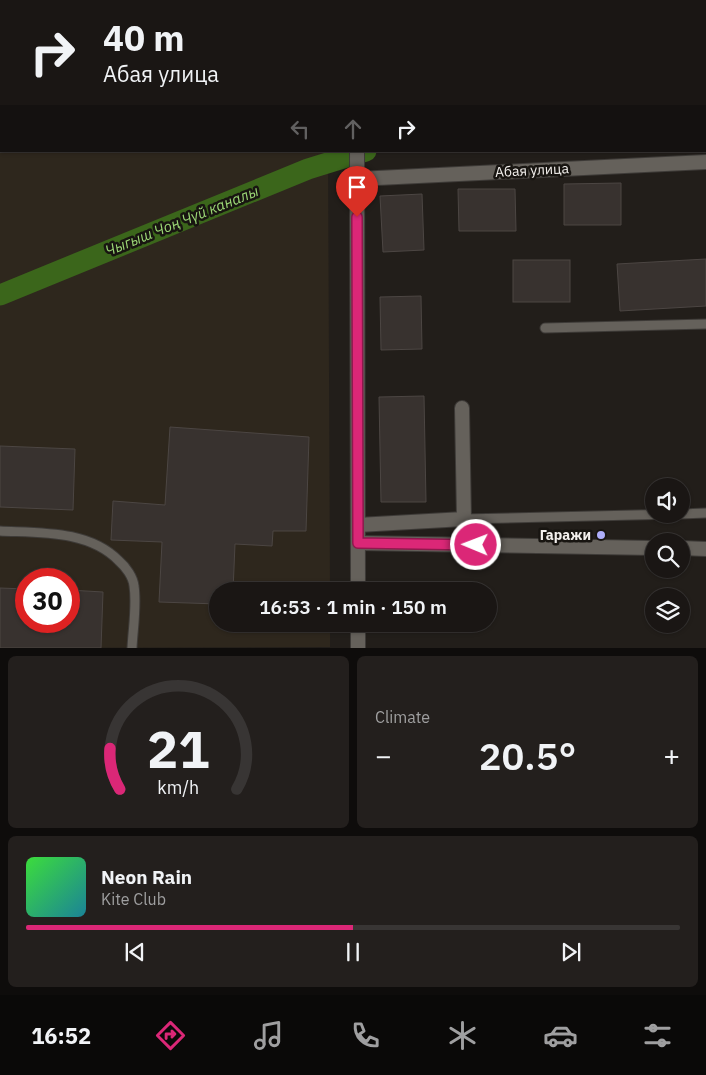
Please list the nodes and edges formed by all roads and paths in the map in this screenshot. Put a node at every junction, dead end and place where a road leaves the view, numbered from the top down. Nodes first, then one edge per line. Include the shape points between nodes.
1 (357, 157) edge
2 (706, 162) edge
3 (357, 179) junction
4 (706, 324) edge
5 (545, 328) dead end
6 (462, 408) dead end
7 (706, 513) edge
8 (690, 514) edge
9 (645, 515) edge
10 (464, 519) junction
11 (358, 525) junction
12 (0, 531) edge
13 (358, 543) junction
14 (645, 548) edge
15 (690, 548) edge
16 (706, 549) edge
17 (358, 582) edge
18 (358, 632) edge
19 (132, 648) edge
20 (358, 648) edge

1 - 3 street
2 - 3 street, Абая улица
3 - 11 street
4 - 5 lane
6 - 10 street
7 - 8 lane
9 - 10 lane
10 - 11 street
11 - 13 street
12 - 19 lane via 55,534 92,542 111,553 126,568 134,586
13 - 14 street
13 - 17 street
15 - 16 street
18 - 20 street

